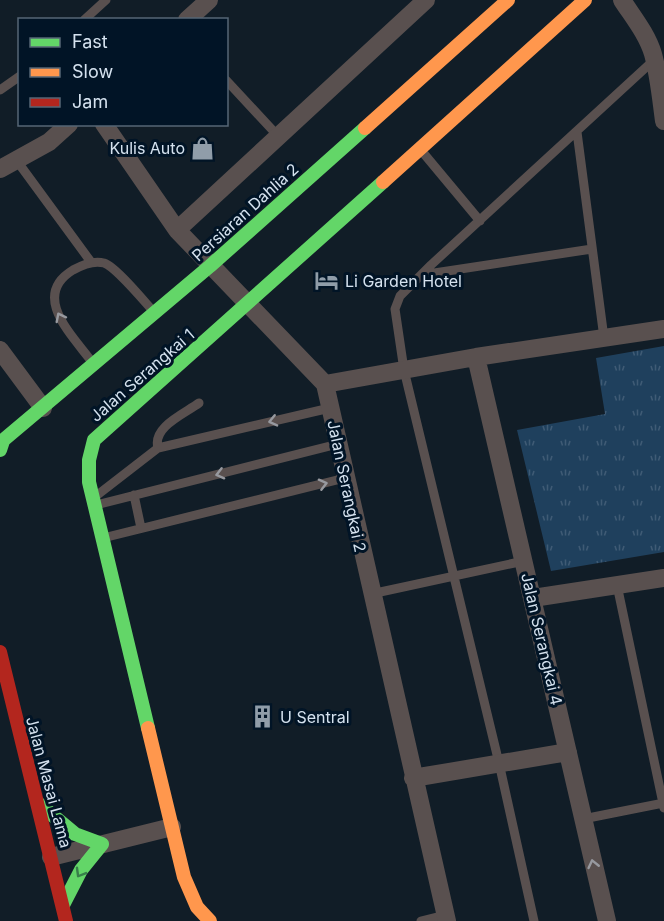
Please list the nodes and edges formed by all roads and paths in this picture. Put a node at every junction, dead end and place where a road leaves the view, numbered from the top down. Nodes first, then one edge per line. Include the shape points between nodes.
1 (106, 0) edge
2 (209, 0) edge
3 (426, 0) edge
4 (508, 0) edge
5 (585, 0) edge
6 (622, 0) edge
7 (86, 18) edge
8 (189, 18) edge
9 (654, 60) junction
10 (18, 76) edge
11 (228, 82) edge
12 (0, 90) edge
13 (664, 121) edge
14 (67, 126) edge
15 (105, 126) edge
16 (577, 132) junction
17 (278, 136) junction
18 (420, 148) junction
19 (17, 161) junction
20 (0, 169) edge
21 (480, 221) junction
22 (177, 230) junction
23 (592, 249) junction
24 (91, 262) junction
25 (210, 266) junction
26 (421, 275) junction
27 (249, 304) junction
28 (154, 313) junction
29 (664, 329) edge
30 (604, 338) junction
31 (0, 350) edge
32 (476, 357) junction
33 (94, 364) junction
34 (404, 370) junction
35 (325, 384) junction
36 (199, 403) dead end
37 (43, 408) junction
38 (330, 408) junction
39 (1, 444) edge
40 (338, 444) junction
41 (158, 448) junction
42 (345, 478) junction
43 (134, 495) junction
44 (94, 502) junction
45 (141, 528) junction
46 (103, 538) junction
47 (524, 561) junction
48 (453, 576) junction
49 (664, 578) edge
50 (617, 585) junction
51 (371, 594) junction
52 (533, 598) junction
53 (0, 652) edge
54 (568, 752) junction
55 (499, 763) junction
56 (413, 778) junction
57 (39, 804) junction
58 (664, 805) edge
59 (583, 819) junction
60 (172, 827) junction
61 (102, 844) junction
62 (51, 857) junction
63 (63, 905) junction
64 (446, 918) edge
65 (66, 921) edge
66 (210, 921) edge
67 (421, 921) edge
68 (534, 921) edge
69 (607, 921) edge

1 - 7 lane
2 - 8 street
3 - 17 street
4 - 25 street, Persiaran Dahlia 2
5 - 18 street, Jalan Serangkai 1
6 - 9 street via 641,28
9 - 13 street
9 - 16 lane
10 - 12 lane
11 - 17 lane
14 - 19 street
15 - 22 street
16 - 21 lane
16 - 23 lane
17 - 22 street
18 - 21 lane
18 - 27 street, Jalan Serangkai 1
19 - 20 street
19 - 24 lane
21 - 26 lane
22 - 25 street
23 - 26 lane
23 - 30 lane
24 - 28 lane via 104,263 115,270
33 -> 24 lane via 58,317 54,292 62,278
25 - 27 street
25 - 28 street, Persiaran Dahlia 2
26 - 34 lane via 400,296 395,309
27 - 35 street
27 - 44 street, Jalan Serangkai 1 via 94,440 87,467
28 - 33 street, Persiaran Dahlia 2
29 - 30 street
30 - 32 street
31 - 37 street
32 - 34 street
32 - 47 street, Jalan Serangkai 4
33 - 37 street, Persiaran Dahlia 2
34 - 35 street
34 - 48 lane
35 - 38 street, Jalan Serangkai 2
36 - 41 lane via 160,431
37 - 39 street, Persiaran Dahlia 2
38 - 40 street, Jalan Serangkai 2
38 -> 41 lane
40 - 42 street, Jalan Serangkai 2
40 -> 43 lane
41 - 44 lane
45 -> 42 lane
42 - 51 street, Jalan Serangkai 2
43 - 44 lane
43 - 45 lane
44 - 46 street, Jalan Serangkai 1
45 - 46 lane
46 - 60 street, Jalan Serangkai 1
47 - 48 lane
47 - 52 street, Jalan Serangkai 4
48 - 51 lane
48 - 55 lane
49 - 50 street
50 - 52 street
50 - 58 lane
51 - 56 street, Jalan Serangkai 2
52 - 54 street, Jalan Serangkai 4
53 - 57 street, Jalan Masai Lama via 9,705
54 - 55 street
54 - 59 street, Jalan Serangkai 4
55 - 56 street
55 - 68 lane
56 - 64 street, Jalan Serangkai 2
57 - 61 street via 71,833
57 - 62 street, Jalan Masai Lama
58 - 59 lane
69 -> 59 street, Jalan Serangkai 4
60 - 61 street
60 - 66 street, Jalan Serangkai 1 via 184,877 197,907
61 - 62 street
61 -> 63 street via 81,870
62 - 63 street, Jalan Masai Lama
63 - 65 street, Jalan Masai Lama
64 - 67 lane

